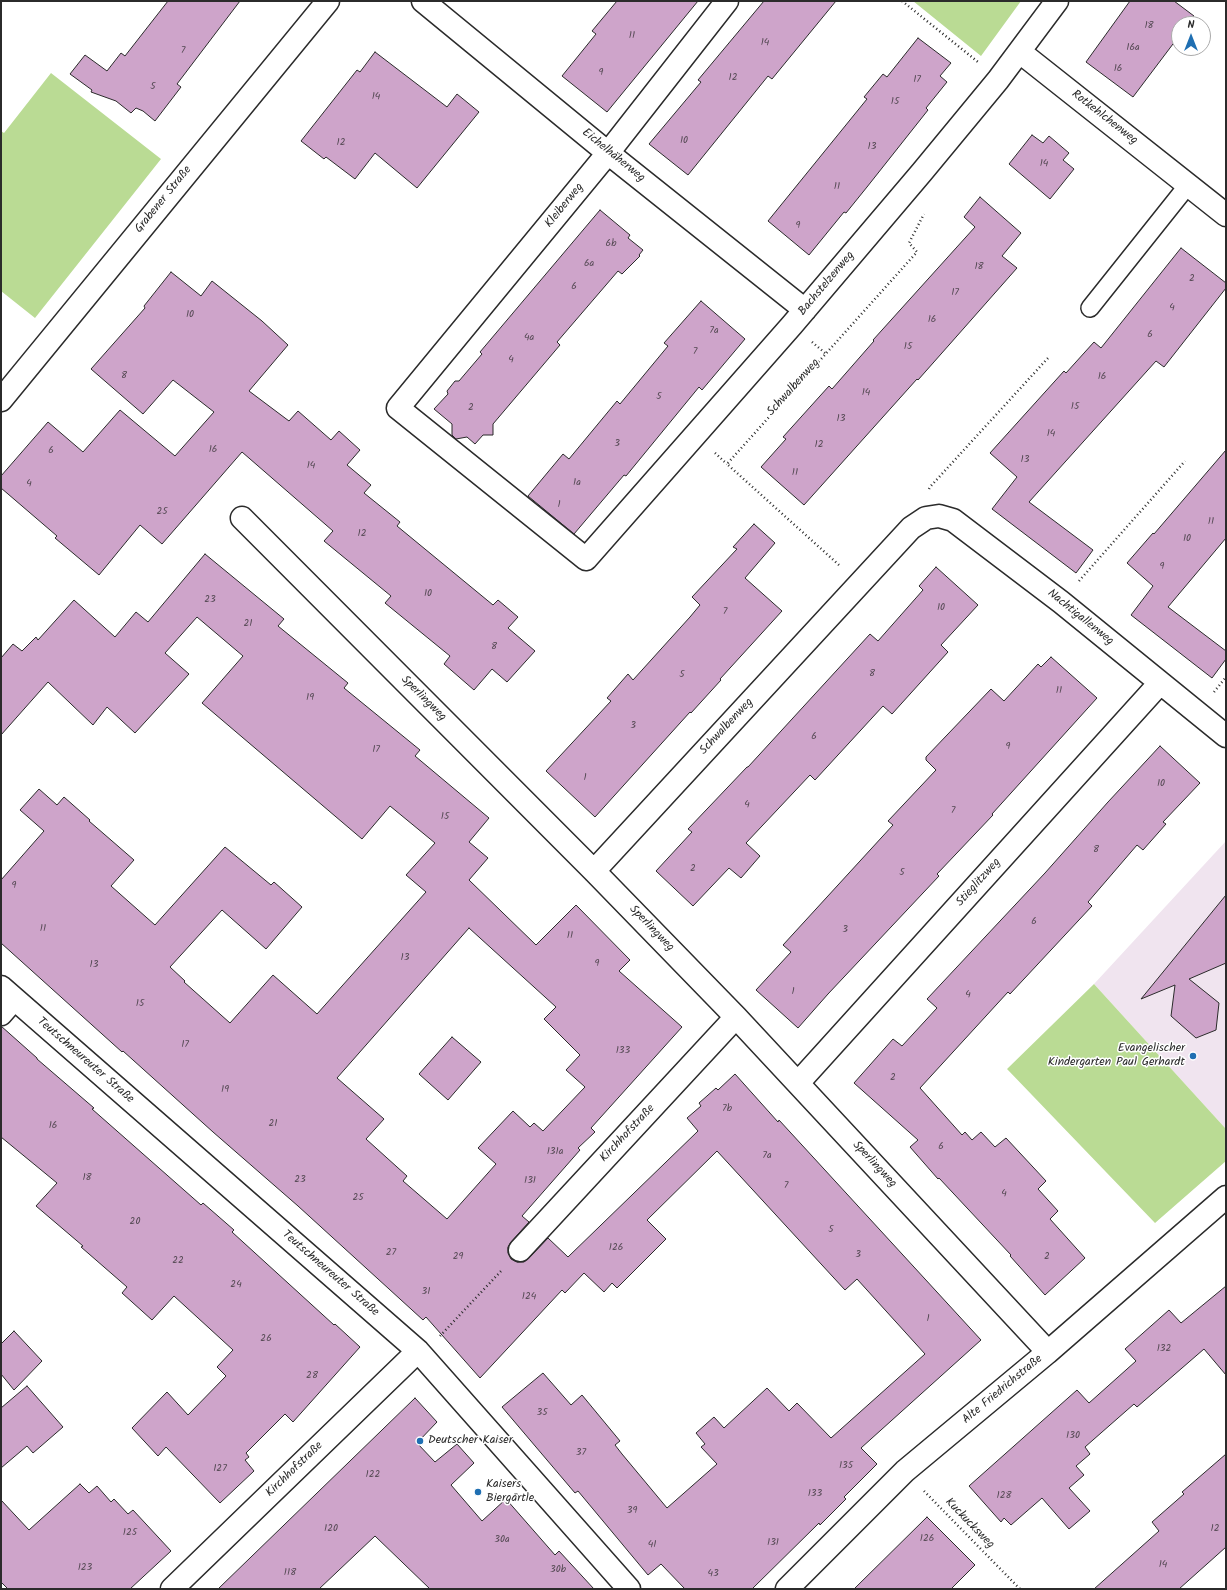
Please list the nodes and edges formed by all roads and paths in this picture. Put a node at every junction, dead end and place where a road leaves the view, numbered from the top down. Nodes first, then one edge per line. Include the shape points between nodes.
1 (328, 1) edge
2 (422, 1) edge
3 (727, 1) edge
4 (902, 1) edge
5 (1057, 1) edge
6 (1020, 52) junction
7 (998, 80) junction
8 (608, 153) junction
9 (1188, 185) junction
10 (927, 209) dead end
11 (1226, 215) edge
12 (1090, 308) dead end
13 (805, 310) junction
14 (1048, 358) dead end
15 (1, 400) edge
16 (1185, 461) dead end
17 (242, 518) dead end
18 (926, 518) junction
19 (586, 559) joint
20 (861, 584) junction
21 (1060, 602) junction
22 (1160, 683) junction
23 (1226, 736) edge
24 (594, 871) junction
25 (5, 1000) edge
26 (736, 1017) junction
27 (798, 1083) junction
28 (1226, 1197) edge
29 (520, 1250) joint
30 (418, 1351) junction
31 (1048, 1352) junction
32 (905, 1471) junction
33 (172, 1589) edge
34 (629, 1589) edge
35 (787, 1589) edge
36 (1020, 1589) edge

1 - 15 street, Grabener Straße
2 - 8 street, Eichelhäherweg
3 - 8 street, Kleiberweg
4 - 7 path
5 - 6 street, Bachstelzenweg
6 - 7 street, Bachstelzenweg
6 - 9 street, Rotkehlchenweg
7 - 13 street, Bachstelzenweg
8 - 13 street, Eichelhäherweg
8 - 19 street, Kleiberweg via 398,408
9 - 11 street, Rotkehlchenweg
9 - 12 lane
10 - 20 path, Schwalbenweg via 908,243 917,252 727,464
13 - 19 street, Bachstelzenweg
14 - 18 path via 930,487
16 - 21 path
17 - 24 street, Sperlingweg
18 - 20 street, Schwalbenweg via 911,528
18 - 21 street, Nachtigallenweg via 939,516 953,520
20 - 24 street, Schwalbenweg
21 - 22 street, Nachtigallenweg
22 - 23 street, Nachtigallenweg
22 - 27 street, Stieglitzweg
24 - 26 street, Sperlingweg
25 - 30 street, Teutschneureuter Straße
26 - 27 street, Sperlingweg
26 - 29 street, Kirchhofstraße
27 - 31 street, Sperlingweg
28 - 31 street, Alte Friedrichstraße
29 - 30 path via 443,1333
30 - 33 street, Kirchhofstraße
30 - 34 street, Teutschneureuter Straße
31 - 32 street, Alte Friedrichstraße
32 - 35 street, Alte Friedrichstraße
32 - 36 path, Kuckucksweg

